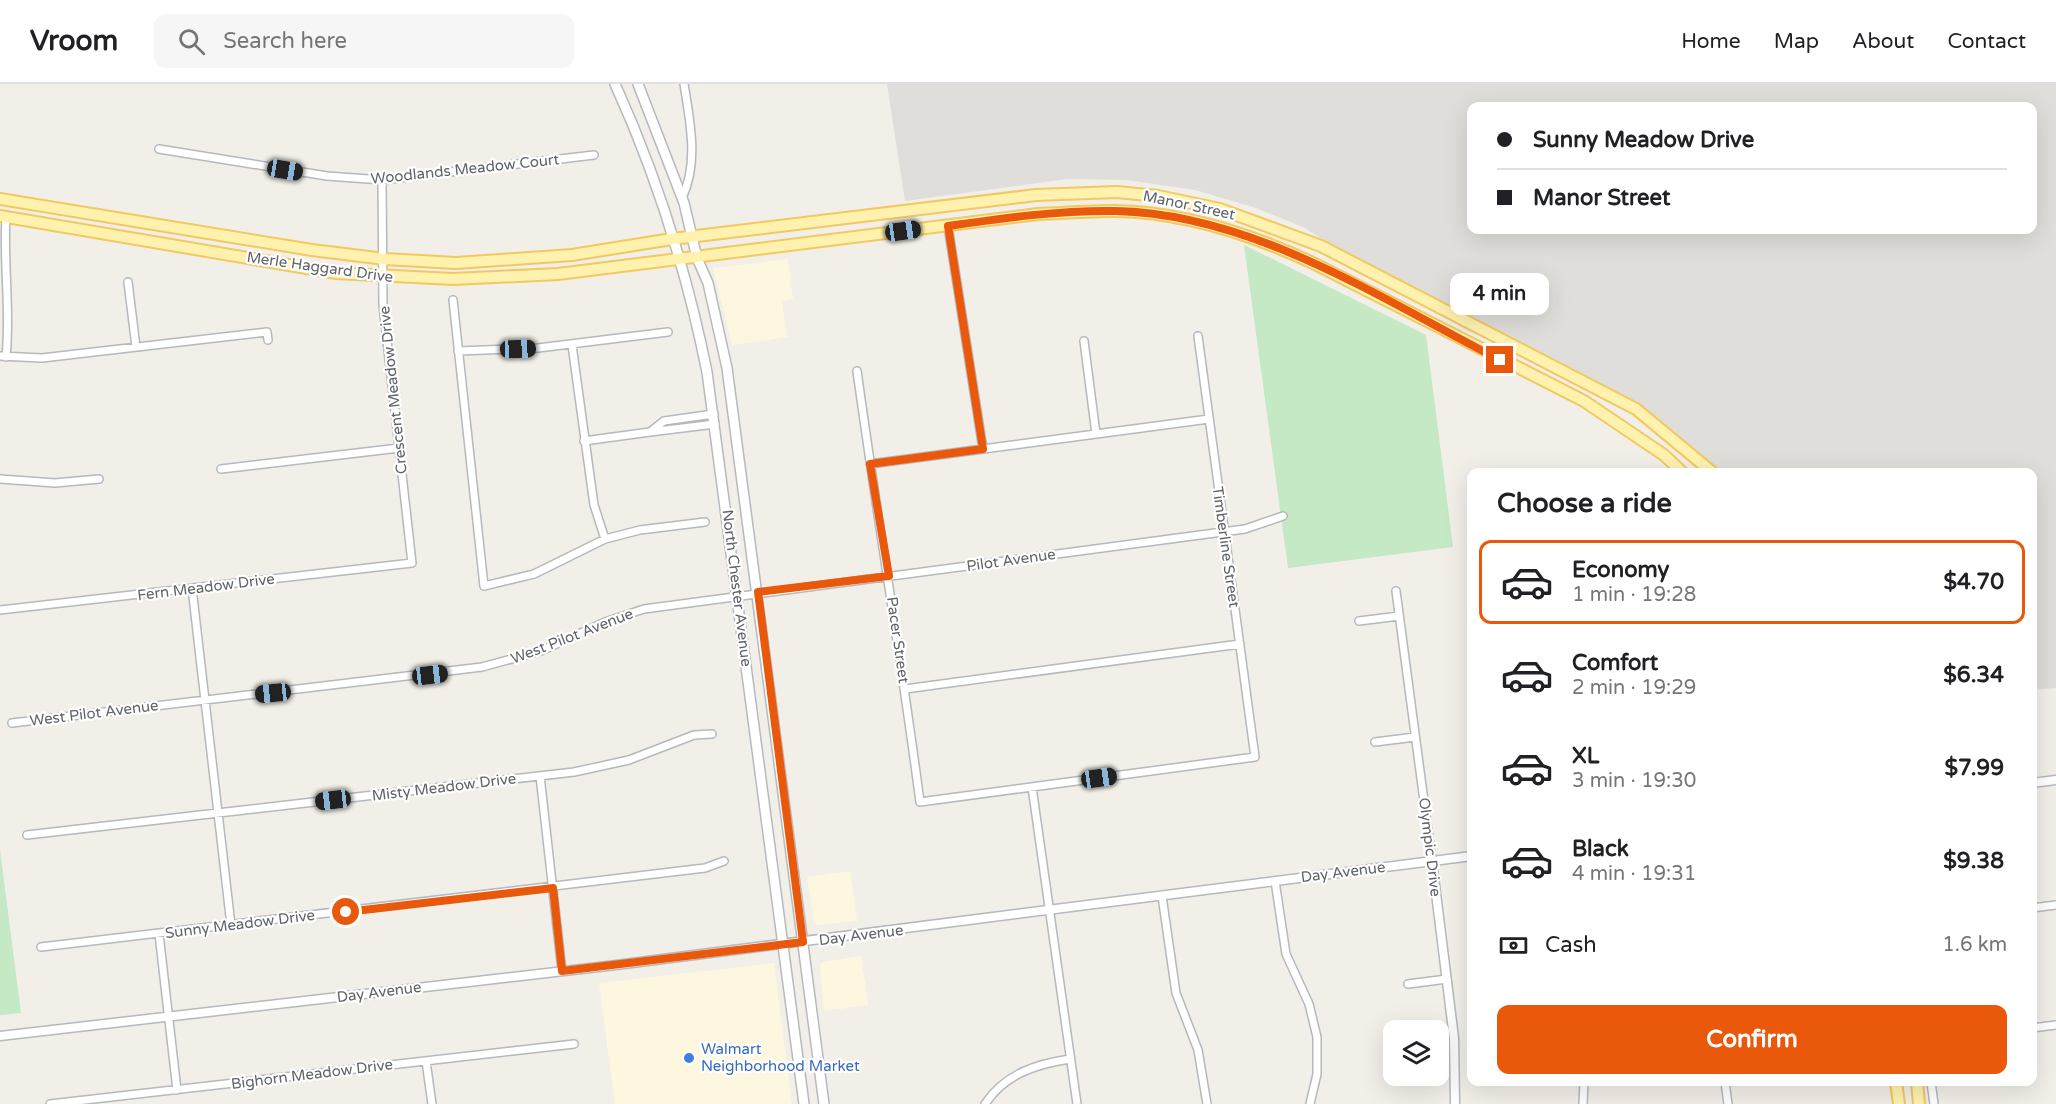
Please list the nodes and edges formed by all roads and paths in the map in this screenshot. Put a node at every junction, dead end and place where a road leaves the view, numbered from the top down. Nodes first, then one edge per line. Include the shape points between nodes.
1 (615, 84) edge
2 (638, 84) edge
3 (684, 84) edge
4 (159, 149) dead end
5 (594, 155) dead end
6 (382, 180) junction
7 (682, 198) junction
8 (0, 199) edge
9 (3, 217) edge
10 (948, 226) junction
11 (692, 237) junction
12 (672, 239) junction
13 (697, 258) junction
14 (385, 259) junction
15 (678, 260) junction
16 (384, 277) junction
17 (128, 282) dead end
18 (453, 300) dead end
19 (669, 332) dead end
20 (1198, 336) dead end
21 (268, 340) dead end
22 (1084, 341) dead end
23 (572, 345) junction
24 (136, 348) junction
25 (458, 351) junction
26 (3, 356) edge
27 (857, 371) dead end
28 (715, 419) junction
29 (1209, 419) junction
30 (1096, 434) junction
31 (584, 441) junction
32 (399, 448) junction
33 (983, 449) junction
34 (870, 464) junction
35 (1678, 468) edge
36 (1707, 468) edge
37 (221, 469) dead end
38 (0, 479) edge
39 (99, 479) dead end
40 (1283, 516) dead end
41 (705, 522) dead end
42 (1224, 532) junction
43 (605, 538) junction
44 (412, 563) joint
45 (889, 576) junction
46 (192, 588) junction
47 (1396, 591) dead end
48 (758, 592) junction
49 (738, 595) junction
50 (0, 610) edge
51 (1399, 616) junction
52 (1359, 621) dead end
53 (1240, 644) junction
54 (905, 689) junction
55 (205, 701) junction
56 (12, 723) dead end
57 (712, 734) dead end
58 (1415, 737) junction
59 (1375, 742) dead end
60 (540, 776) junction
61 (2056, 780) edge
62 (2037, 782) edge
63 (1032, 787) junction
64 (218, 813) junction
65 (27, 835) dead end
66 (1467, 857) edge
67 (723, 861) dead end
68 (1432, 861) junction
69 (1275, 881) junction
70 (553, 888) junction
71 (1162, 896) junction
72 (2056, 905) edge
73 (2037, 907) edge
74 (1049, 911) junction
75 (231, 925) junction
76 (159, 933) junction
77 (803, 942) junction
78 (783, 945) junction
79 (41, 947) dead end
80 (562, 971) junction
81 (1447, 979) junction
82 (1408, 984) dead end
83 (168, 1016) junction
84 (2056, 1025) edge
85 (2037, 1027) edge
86 (0, 1036) edge
87 (574, 1044) dead end
88 (1070, 1059) junction
89 (426, 1061) junction
90 (1584, 1086) edge
91 (1726, 1086) edge
92 (1897, 1086) edge
93 (1917, 1086) edge
94 (1931, 1086) edge
95 (177, 1090) junction
96 (50, 1104) edge
97 (432, 1104) edge
98 (804, 1104) edge
99 (824, 1104) edge
100 (985, 1104) edge
101 (1077, 1104) edge
102 (1207, 1104) edge
103 (1310, 1104) edge
104 (1455, 1104) edge
105 (1583, 1104) edge
106 (1728, 1104) edge
107 (1899, 1104) edge
108 (1919, 1104) edge
109 (1934, 1104) edge

1 - 12 main road, North Chester Avenue via 651,169
2 - 7 main road, North Chester Avenue
3 - 7 street via 692,163 690,181
4 - 6 street, Woodlands Meadow Court via 327,176
5 - 6 street, Woodlands Meadow Court
6 - 14 street, Crescent Meadow Drive
7 - 11 main road, North Chester Avenue
8 - 14 main road, Merle Haggard Drive
9 - 16 main road, Merle Haggard Drive
9 - 26 street via 9,326
10 - 13 main road, Manor Street
10 - 33 street
10 - 35 main road, Manor Street via 1038,214 1117,211 1173,218 1273,244 1584,401
11 - 12 main road, Manor Street
11 - 13 main road, North Chester Avenue
11 - 36 main road, Manor Street via 1036,195 1117,192 1158,195 1220,208 1321,246 1594,385 1636,409
12 - 14 main road, Merle Haggard Drive via 513,261 435,263
12 - 15 main road, North Chester Avenue
13 - 15 main road, Manor Street
13 - 48 main road, North Chester Avenue via 708,284 727,368
14 - 16 street, Crescent Meadow Drive
15 - 16 main road, Merle Haggard Drive via 533,277
15 - 28 main road, North Chester Avenue via 699,330
16 - 32 street, Crescent Meadow Drive via 383,305
17 - 24 street
18 - 25 street
19 - 23 street
20 - 29 street, Timberline Street
21 - 24 street via 267,332
22 - 30 street
23 - 25 street
23 - 31 street
24 - 26 street via 42,358
25 - 43 street via 484,586 534,574
27 - 34 street, Pacer Street
28 - 31 street via 664,421 650,432
28 - 49 main road, North Chester Avenue
29 - 30 street
29 - 42 street, Timberline Street
30 - 33 street
31 - 43 street via 594,505
32 - 37 street
32 - 44 street, Crescent Meadow Drive
33 - 34 street
34 - 45 street, Pacer Street
38 - 39 street via 55,483
40 - 42 street, Pilot Avenue
41 - 43 street
42 - 45 street, Pilot Avenue
42 - 53 street, Timberline Street
44 - 46 street, Fern Meadow Drive
45 - 48 street, Pilot Avenue
45 - 54 street, Pacer Street
46 - 50 street, Fern Meadow Drive
46 - 55 street
47 - 51 street, Olympic Drive
48 - 49 street, Pilot Avenue
48 - 77 main road, North Chester Avenue
49 - 55 street, West Pilot Avenue via 644,609 541,651 482,667
49 - 78 main road, North Chester Avenue
51 - 52 street
51 - 58 street, Olympic Drive
53 - 54 street
53 - 63 street, Timberline Street via 1255,757
54 - 63 street, Pacer Street via 920,802
55 - 56 street, West Pilot Avenue
55 - 64 street
57 - 60 street, Misty Meadow Drive via 694,735 602,767
58 - 59 street
58 - 68 street, Olympic Drive
60 - 64 street, Misty Meadow Drive
60 - 70 street
61 - 62 street
63 - 74 street
64 - 65 street, Misty Meadow Drive
64 - 75 street
66 - 68 street, Day Avenue
67 - 70 street, Sunny Meadow Drive via 705,868
68 - 69 street, Day Avenue
68 - 81 street, Olympic Drive
69 - 71 street, Day Avenue
69 - 103 street via 1286,954 1309,1004 1317,1037 1317,1074
70 - 75 street, Sunny Meadow Drive
70 - 80 street
71 - 74 street, Day Avenue
71 - 102 street via 1174,986 1198,1050
72 - 73 street
74 - 77 street, Day Avenue
74 - 88 street
75 - 76 street, Sunny Meadow Drive
76 - 79 street, Sunny Meadow Drive
76 - 83 street
77 - 78 street, Day Avenue
77 - 99 main road, North Chester Avenue
78 - 80 street, Day Avenue
78 - 98 main road, North Chester Avenue
80 - 83 street, Day Avenue
81 - 82 street
81 - 104 street, Olympic Drive via 1456,1055
83 - 86 street, Day Avenue
83 - 95 street
84 - 85 street
87 - 89 street, Bighorn Meadow Drive
88 - 100 street via 1021,1072 998,1088
88 - 101 street
89 - 95 street, Bighorn Meadow Drive
89 - 97 street
90 - 105 street
91 - 106 street
92 - 107 main road
93 - 108 main road
94 - 109 street
95 - 96 street, Bighorn Meadow Drive

